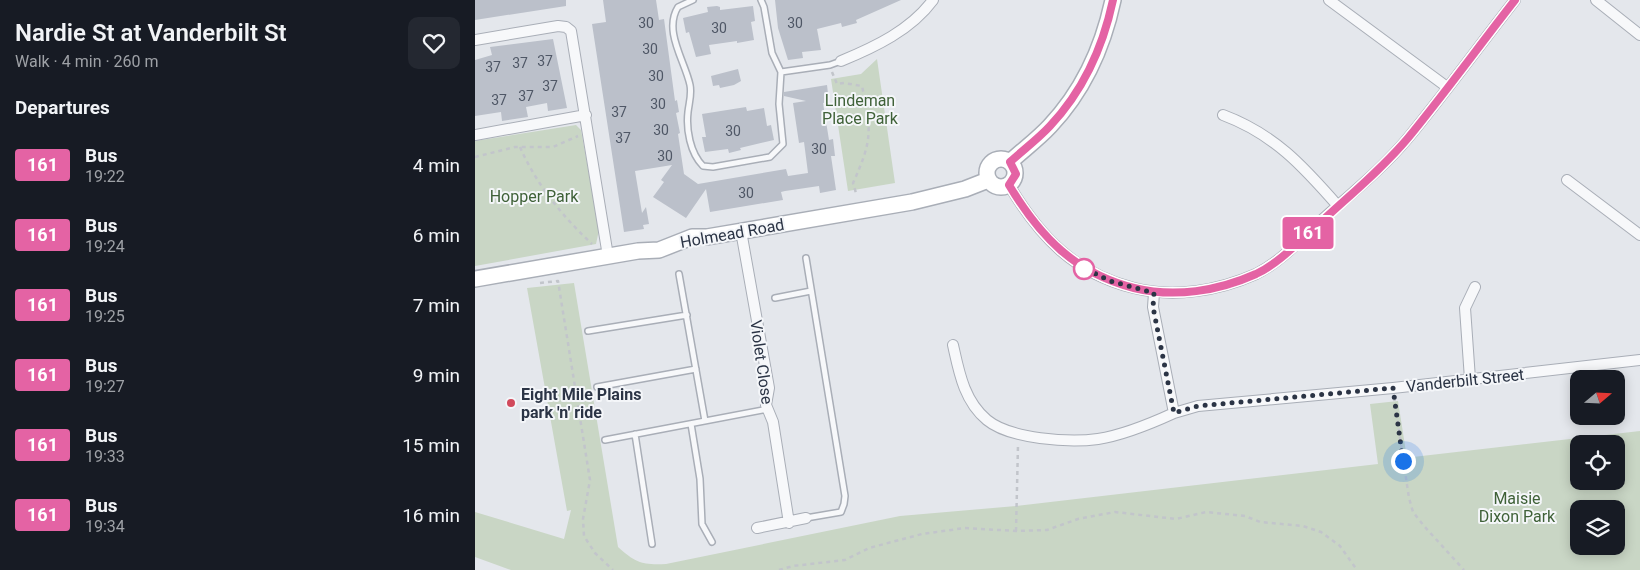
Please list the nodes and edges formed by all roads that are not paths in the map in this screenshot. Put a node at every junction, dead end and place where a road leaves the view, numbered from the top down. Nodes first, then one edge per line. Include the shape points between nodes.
1 (693, 0) edge
2 (761, 0) edge
3 (933, 0) edge
4 (1113, 0) edge
5 (1329, 0) edge
6 (1515, 0) edge
7 (1596, 0) edge
8 (1640, 35) edge
9 (475, 40) edge
10 (841, 61) joint
11 (781, 72) junction
12 (1447, 87) junction
13 (585, 115) junction
14 (1223, 115) dead end
15 (475, 135) edge
16 (1010, 162) junction
17 (988, 180) junction
18 (1567, 180) dead end
19 (1009, 185) junction
20 (1338, 206) junction
21 (741, 231) junction
22 (1640, 235) edge
23 (602, 251) junction
24 (805, 258) dead end
25 (679, 274) dead end
26 (475, 279) edge
27 (1475, 287) dead end
28 (811, 291) junction
29 (1154, 293) junction
30 (775, 298) dead end
31 (687, 315) junction
32 (588, 331) dead end
33 (953, 345) dead end
34 (1640, 360) edge
35 (696, 370) junction
36 (1470, 379) junction
37 (597, 387) dead end
38 (768, 409) junction
39 (1174, 413) junction
40 (705, 421) junction
41 (691, 424) junction
42 (635, 434) junction
43 (605, 440) dead end
44 (806, 518) joint
45 (789, 522) junction
46 (757, 528) dead end
47 (712, 542) dead end
48 (652, 544) dead end

1 - 11 lane via 678,7 673,19 679,57 690,87 688,114 693,152 703,166 770,157 781,147 784,140 779,104
2 - 11 lane via 772,53
3 - 10 street via 903,29
4 - 16 street via 1096,56 1075,94 1051,125
5 - 12 street
6 - 12 street
7 - 8 street
9 - 13 street via 566,26 573,37
10 - 11 lane
12 - 20 street via 1408,138
13 - 15 street
13 - 23 street
14 - 20 street via 1261,132 1283,149
16 - 17 street via 1002,159 991,163 987,171
16 - 19 street via 1016,174
17 - 19 street via 999,188
17 - 21 street, Holmead Road via 912,202
18 - 22 street
19 - 29 street via 1040,229 1067,258 1110,281
20 - 29 street via 1280,258 1257,273 1225,286
21 - 23 street, Holmead Road via 692,237 659,250
21 - 38 street, Violet Close via 769,388
23 - 26 street, Holmead Road
24 - 28 lane
25 - 31 lane
27 - 36 street via 1465,308
28 - 30 lane
28 - 44 lane via 845,496 841,512
29 - 39 street via 1153,307
31 - 32 lane
31 - 35 lane
33 - 39 street, Vanderbilt Street via 960,380 969,399 987,420 1019,434 1098,439 1150,424
34 - 36 street, Vanderbilt Street
35 - 37 lane
35 - 40 lane
36 - 39 street, Vanderbilt Street via 1198,406
38 - 40 lane
38 - 45 street, Violet Close via 773,422
40 - 41 lane
41 - 42 lane
41 - 47 lane via 701,480 702,524
42 - 43 lane
42 - 48 lane
44 - 45 street
45 - 46 street

